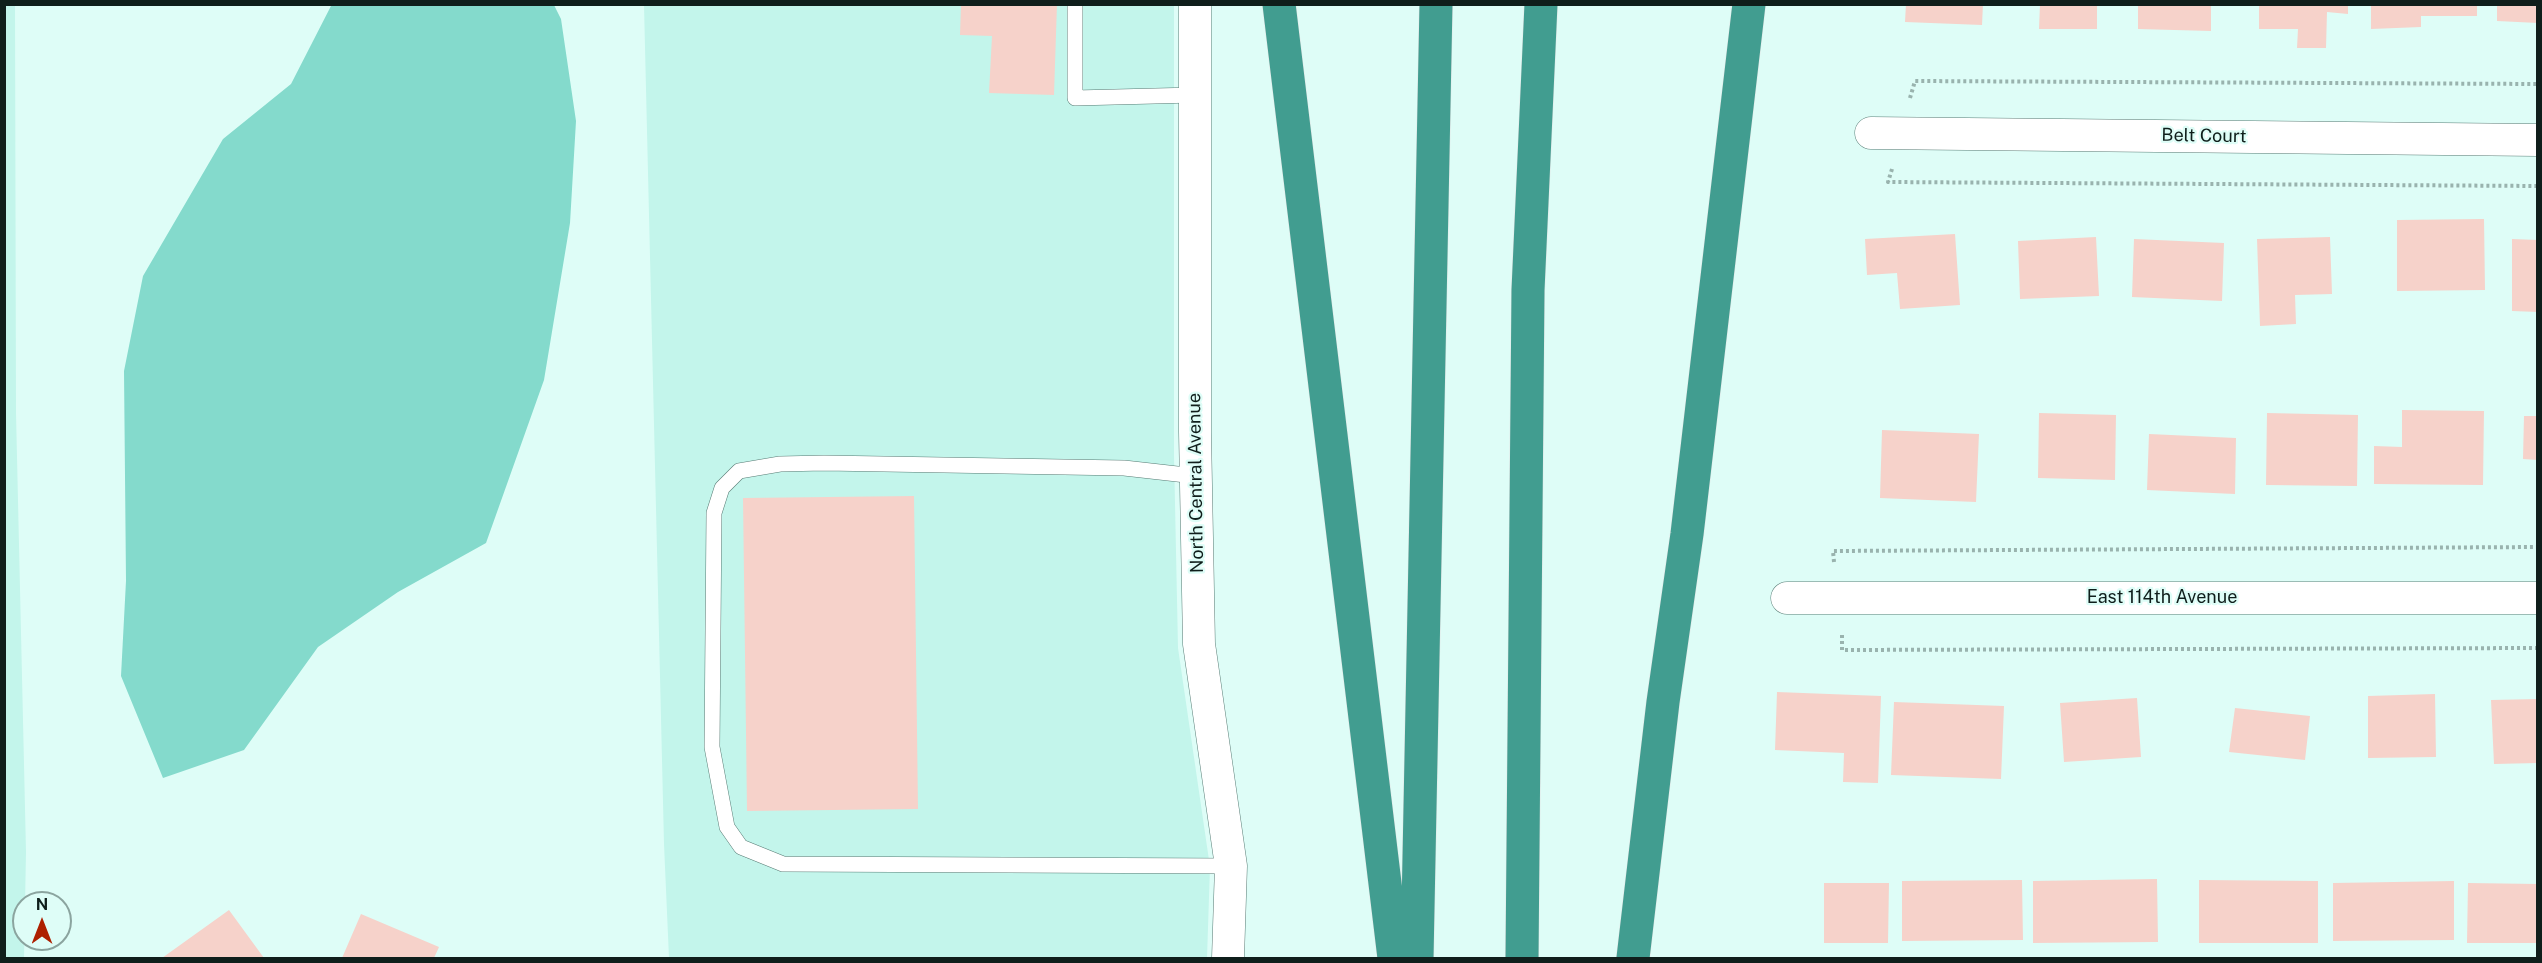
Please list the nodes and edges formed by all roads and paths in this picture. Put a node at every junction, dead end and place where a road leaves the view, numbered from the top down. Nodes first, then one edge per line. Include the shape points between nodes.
1 (1075, 4) edge
2 (1196, 4) edge
3 (1280, 4) edge
4 (1436, 4) edge
5 (1541, 4) edge
6 (1749, 4) edge
7 (2538, 84) edge
8 (1196, 95) junction
9 (1886, 133) junction
10 (2538, 140) edge
11 (2538, 186) edge
12 (1196, 476) junction
13 (2538, 547) edge
14 (1840, 597) junction
15 (1787, 598) dead end
16 (2538, 598) edge
17 (2538, 648) edge
18 (1231, 866) junction
19 (1228, 958) edge
20 (1395, 958) edge
21 (1417, 958) edge
22 (1522, 958) edge
23 (1633, 958) edge

1 - 8 lane via 1075,98
2 - 8 street, North Central Avenue
3 - 20 highway
4 - 21 highway
5 - 22 highway via 1528,290
6 - 23 highway
7 - 9 path via 1915,81
8 - 12 street, North Central Avenue
9 - 10 street, Belt Court
9 - 11 path via 1888,182
12 - 18 street, North Central Avenue via 1199,644
12 - 18 lane via 1124,468 824,463 780,464 739,471 722,488 714,513 712,747 727,826 741,848 783,864
13 - 14 path via 1833,551
14 - 15 street, East 114th Avenue
14 - 16 street, East 114th Avenue
14 - 17 path via 1842,650
18 - 19 street, North Central Avenue

